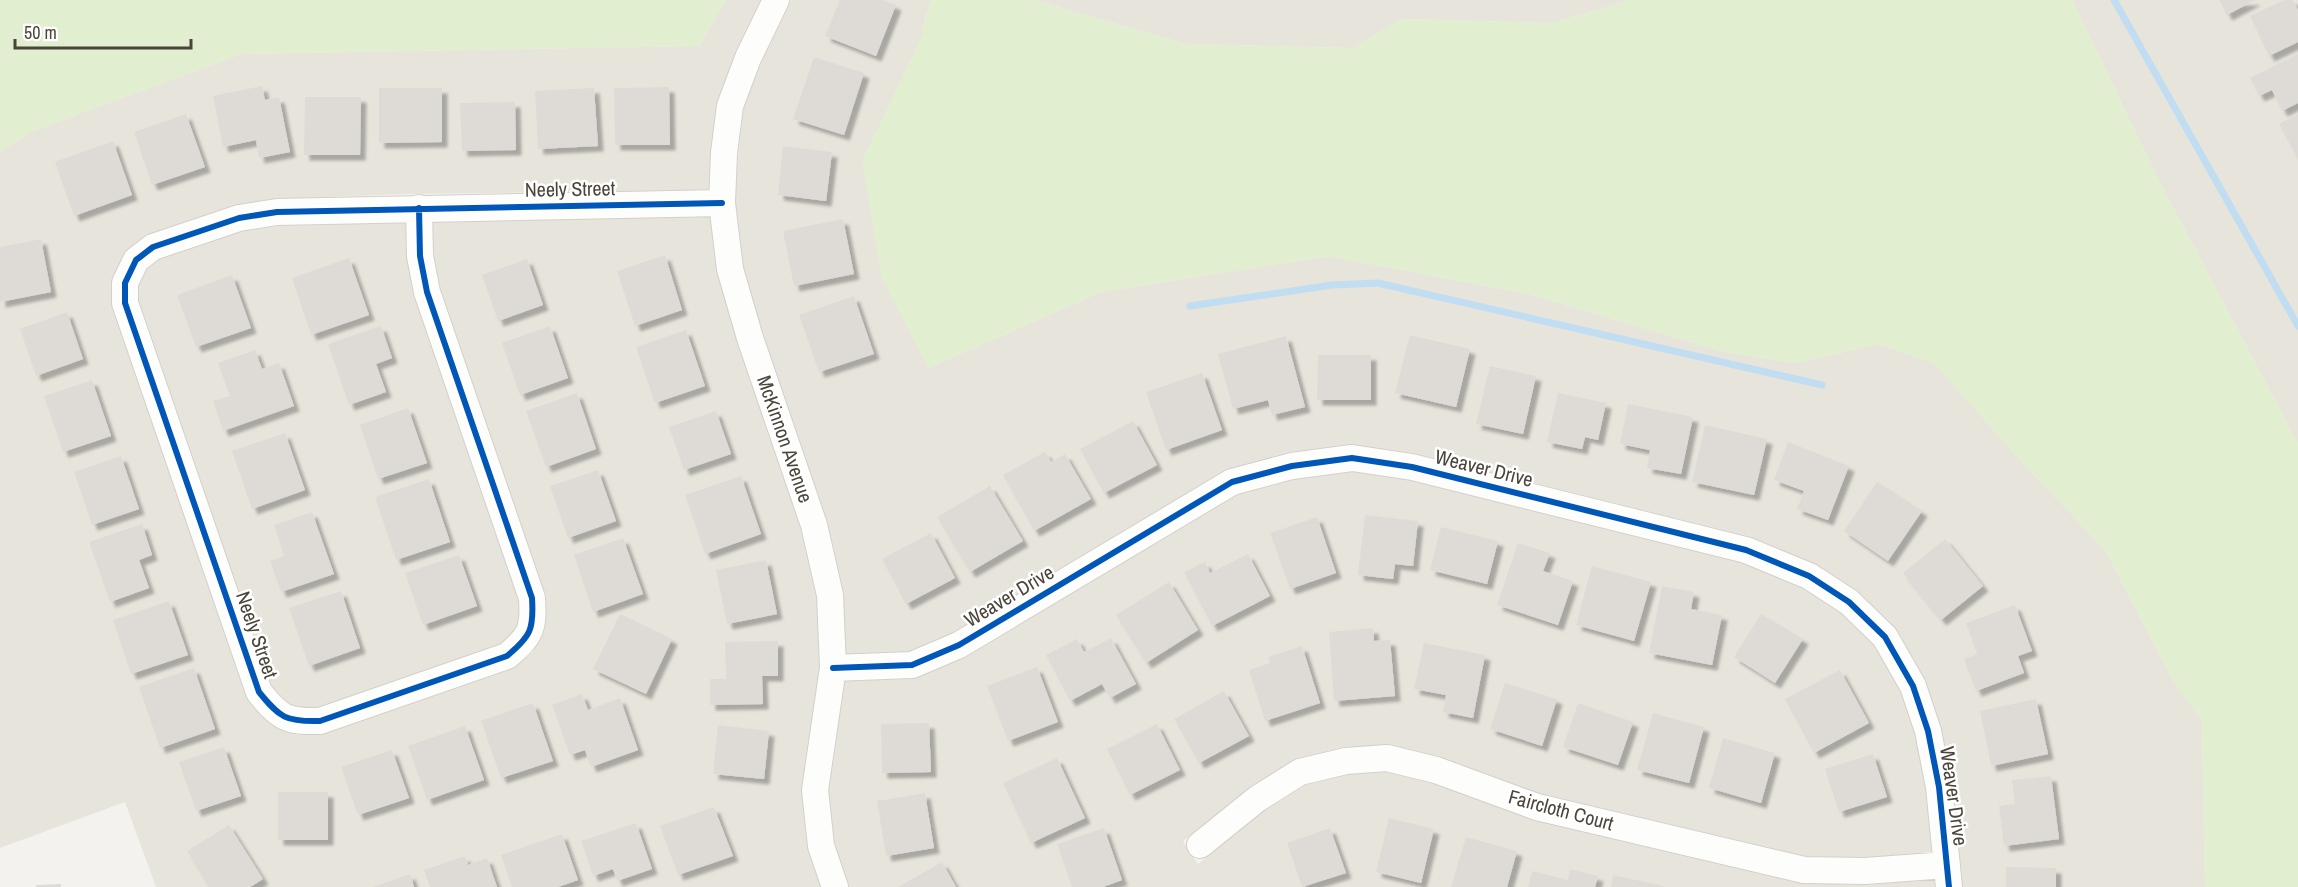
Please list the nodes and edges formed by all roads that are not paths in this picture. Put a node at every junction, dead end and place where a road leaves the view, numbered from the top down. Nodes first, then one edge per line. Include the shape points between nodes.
1 (776, 0) edge
2 (722, 203) junction
3 (419, 208) junction
4 (833, 668) junction
5 (1200, 845) dead end
6 (1948, 876) edge
7 (835, 887) edge

1 - 2 street, McKinnon Avenue via 730,106
2 - 3 street, Neely Street
2 - 4 street, McKinnon Avenue via 730,269 814,525 830,595
3 - 3 street, Neely Street via 277,212 239,218 153,247 136,260 125,283 125,303 259,692 275,711 296,722 320,721 507,656 525,641 533,620 532,598 427,292 420,256
4 - 6 street, Weaver Drive via 912,665 959,645 1232,482 1292,466 1352,458 1412,467 1746,550 1809,576 1849,602 1885,637 1912,686 1928,731 1940,787
4 - 7 street, McKinnon Avenue via 815,790 821,846
5 - 6 street, Faircloth Court via 1257,799 1300,772 1346,761 1387,758 1437,770 1537,807 1804,870

